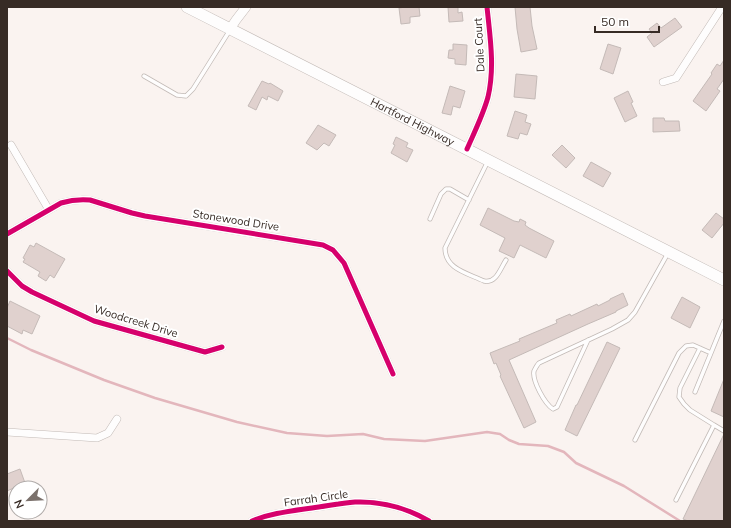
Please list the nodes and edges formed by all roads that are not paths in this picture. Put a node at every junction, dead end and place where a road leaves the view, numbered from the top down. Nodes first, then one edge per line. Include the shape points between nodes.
1 (187, 7) edge
2 (246, 7) edge
3 (487, 7) edge
4 (722, 7) edge
5 (230, 30) junction
6 (144, 76) dead end
7 (663, 82) dead end
8 (11, 145) dead end
9 (467, 149) junction
10 (488, 160) junction
11 (469, 200) junction
12 (49, 210) junction
13 (430, 218) dead end
14 (7, 234) edge
15 (668, 252) junction
16 (506, 260) dead end
17 (7, 271) edge
18 (723, 276) edge
19 (724, 321) edge
20 (588, 340) junction
21 (222, 347) dead end
22 (700, 348) junction
23 (711, 352) junction
24 (393, 374) dead end
25 (695, 392) dead end
26 (117, 419) dead end
27 (714, 425) junction
28 (724, 431) edge
29 (7, 432) edge
30 (635, 440) dead end
31 (676, 500) dead end
32 (252, 521) edge
33 (430, 521) edge

1 - 5 main road, Hartford Highway
2 - 5 street
3 - 9 street, Dale Court via 491,77 488,97
4 - 7 street via 676,78
5 - 6 lane via 186,96 177,96
5 - 9 main road, Hartford Highway
8 - 12 street
9 - 10 main road, Hartford Highway
10 - 11 lane
10 - 15 main road, Hartford Highway
11 - 13 lane via 446,189
11 - 16 lane via 445,248 449,264 488,282 495,279
12 - 14 street, Stonewood Drive
12 - 24 street, Stonewood Drive via 68,200 90,200 146,216 317,243 328,247 344,264
15 - 18 main road, Hartford Highway
15 - 20 lane via 628,320
17 - 21 street, Woodcreek Drive via 32,292 94,320 205,352
19 - 23 lane
20 - 20 lane via 539,362 534,372 536,383 546,404 553,409 557,407
22 - 23 lane
22 - 27 lane via 680,388 680,397 690,410
22 - 30 lane via 686,346 679,353
23 - 25 lane
26 - 29 street via 108,433 97,438
27 - 28 lane
27 - 31 lane
32 - 33 street, Farrah Circle via 287,511 356,502 400,508

